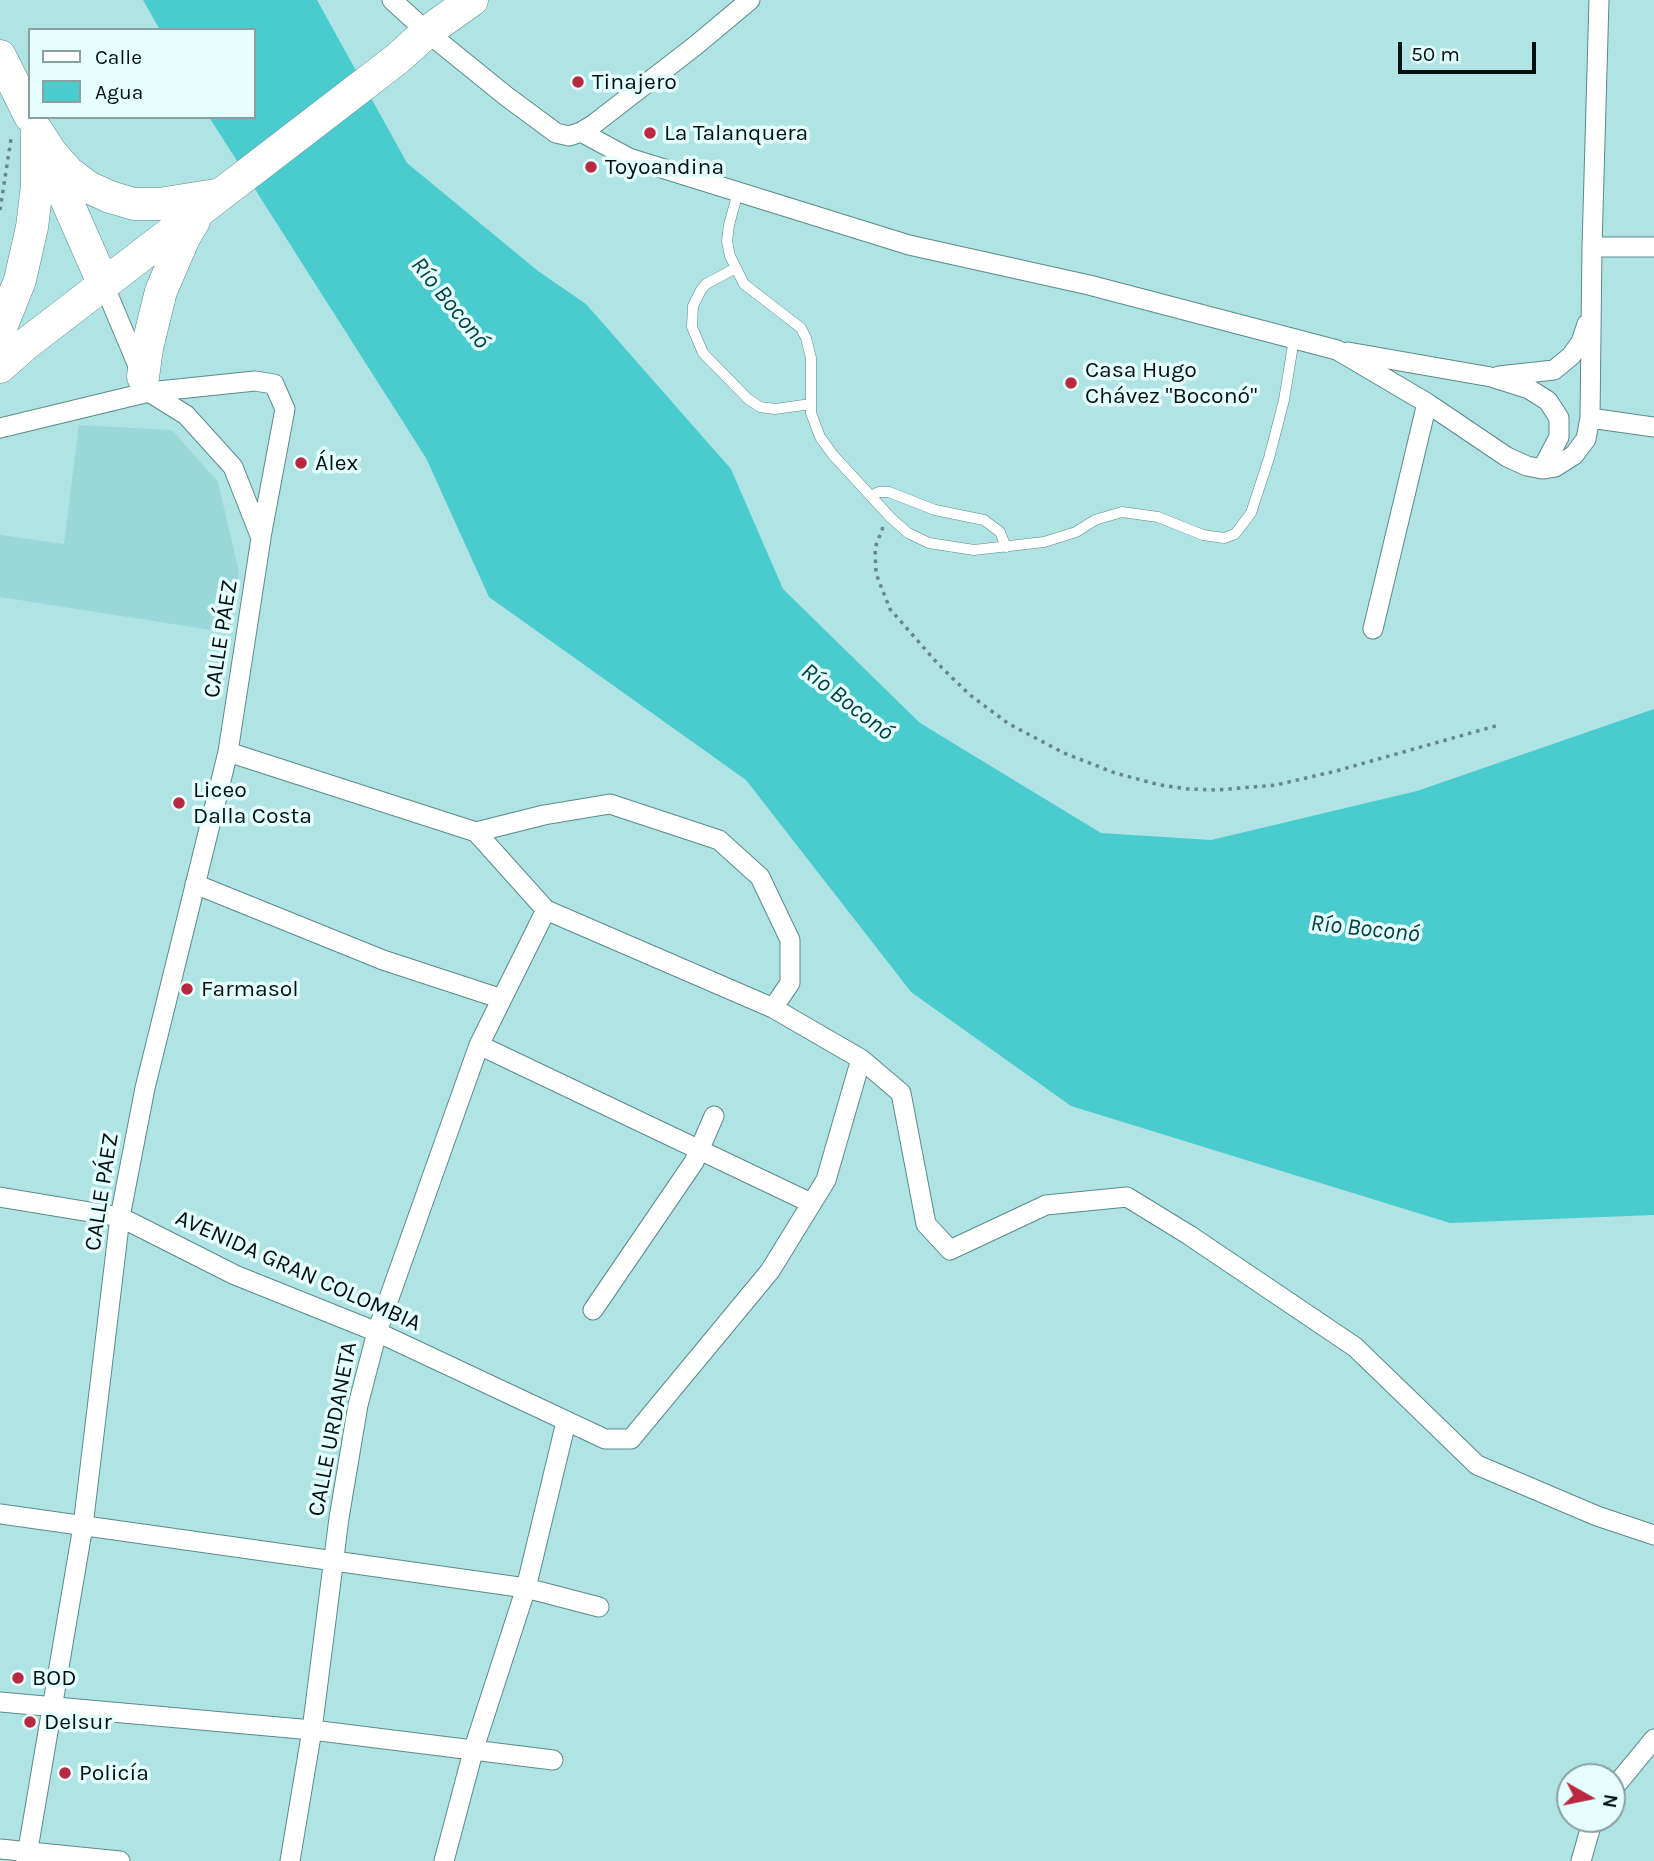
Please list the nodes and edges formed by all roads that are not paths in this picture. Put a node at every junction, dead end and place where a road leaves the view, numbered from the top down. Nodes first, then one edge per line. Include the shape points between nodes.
1 (392, 0) edge
2 (472, 0) edge
3 (750, 0) edge
4 (1599, 0) edge
5 (427, 32) junction
6 (0, 56) edge
7 (27, 124) edge
8 (582, 132) junction
9 (738, 192) junction
10 (219, 196) junction
11 (1592, 247) junction
12 (1654, 247) edge
13 (734, 270) junction
14 (104, 285) junction
15 (1591, 310) junction
16 (0, 330) edge
17 (1294, 339) junction
18 (1337, 350) junction
19 (0, 367) edge
20 (1491, 377) junction
21 (146, 385) junction
22 (1427, 403) junction
23 (811, 404) junction
24 (1590, 418) junction
25 (1654, 427) edge
26 (0, 428) edge
27 (1542, 469) junction
28 (871, 496) junction
29 (261, 538) junction
30 (1006, 547) junction
31 (1373, 629) dead end
32 (228, 752) junction
33 (476, 832) junction
34 (195, 884) junction
35 (545, 911) junction
36 (502, 999) junction
37 (773, 1009) junction
38 (479, 1045) junction
39 (861, 1059) junction
40 (714, 1116) dead end
41 (700, 1150) junction
42 (0, 1197) edge
43 (811, 1203) junction
44 (120, 1217) junction
45 (593, 1310) dead end
46 (377, 1332) junction
47 (566, 1422) junction
48 (0, 1514) edge
49 (83, 1526) junction
50 (1654, 1535) edge
51 (335, 1561) junction
52 (526, 1588) junction
53 (599, 1607) dead end
54 (0, 1702) edge
55 (54, 1707) junction
56 (312, 1730) junction
57 (1654, 1739) edge
58 (474, 1748) junction
59 (553, 1760) dead end
60 (1626, 1773) edge
61 (1589, 1833) edge
62 (0, 1849) edge
63 (27, 1857) edge
64 (120, 1861) edge
65 (290, 1861) edge
66 (444, 1861) edge
67 (1581, 1861) edge

1 - 5 street
2 - 5 main road
3 - 8 street
4 - 11 street
5 - 8 street via 556,133
5 - 10 main road
6 - 7 main road
7 - 10 main road via 68,172 110,197 134,204 159,204
7 - 14 main road
7 - 16 main road via 37,186 32,227 20,280
8 - 9 street via 629,158
9 - 13 lane via 727,242
9 - 17 street via 908,245 1017,267
10 - 14 main road
10 - 21 main road via 184,238 161,291
11 - 12 street
11 - 15 street
13 - 23 lane via 744,284 801,328 811,358
13 - 23 lane via 706,284 693,306 692,327 703,353 761,407
14 - 19 main road
14 - 21 street
15 - 20 street via 1581,342 1554,370
15 - 24 street
17 - 18 street
17 - 30 lane via 1269,458 1251,513 1235,534 1224,538 1203,535 1158,517 1122,512 1060,538
18 - 20 street
18 - 22 street
20 - 27 street via 1548,401 1559,418 1559,437
21 - 26 street, CALLE PÁEZ
21 - 29 street via 186,415 233,467
21 - 29 street, CALLE PÁEZ via 274,384 285,409
22 - 27 street via 1507,457
22 - 31 street
23 - 28 lane via 820,437
24 - 25 street
24 - 27 street via 1586,439 1574,455
28 - 30 lane via 908,533 929,543 974,550
28 - 30 lane via 889,492 935,510 984,520 1000,532
29 - 32 street, CALLE PÁEZ
32 - 33 street
32 - 34 street, CALLE PÁEZ
33 - 35 street
33 - 37 street via 610,804 719,840 760,877 790,940 790,983
34 - 36 street via 383,960
34 - 44 street, CALLE PÁEZ via 145,1088
35 - 36 street, CALLE URDANETA
35 - 37 street
36 - 38 street, CALLE URDANETA
37 - 39 street
38 - 41 street
38 - 46 street, CALLE URDANETA
39 - 43 street, AVENIDA GRAN COLOMBIA via 825,1180
39 - 50 street via 901,1093 926,1224 950,1250 1046,1205 1128,1197 1355,1347 1477,1465
40 - 41 street
41 - 43 street
41 - 45 street
42 - 44 street, AVENIDA GRAN COLOMBIA
43 - 47 street, AVENIDA GRAN COLOMBIA via 770,1270 631,1438 605,1439
44 - 46 street, AVENIDA GRAN COLOMBIA via 236,1275
44 - 49 street, CALLE PÁEZ
46 - 47 street, AVENIDA GRAN COLOMBIA
46 - 51 street, CALLE URDANETA via 358,1405
47 - 52 street
48 - 49 street
49 - 51 street
49 - 55 street, CALLE PÁEZ
51 - 52 street
51 - 56 street, CALLE URDANETA
52 - 53 street
52 - 58 street
54 - 55 street
55 - 56 street
55 - 63 street, CALLE PÁEZ
56 - 58 street
56 - 65 street, CALLE URDANETA
57 - 60 street
58 - 59 street
58 - 66 street
61 - 67 street
62 - 63 street
63 - 64 street

